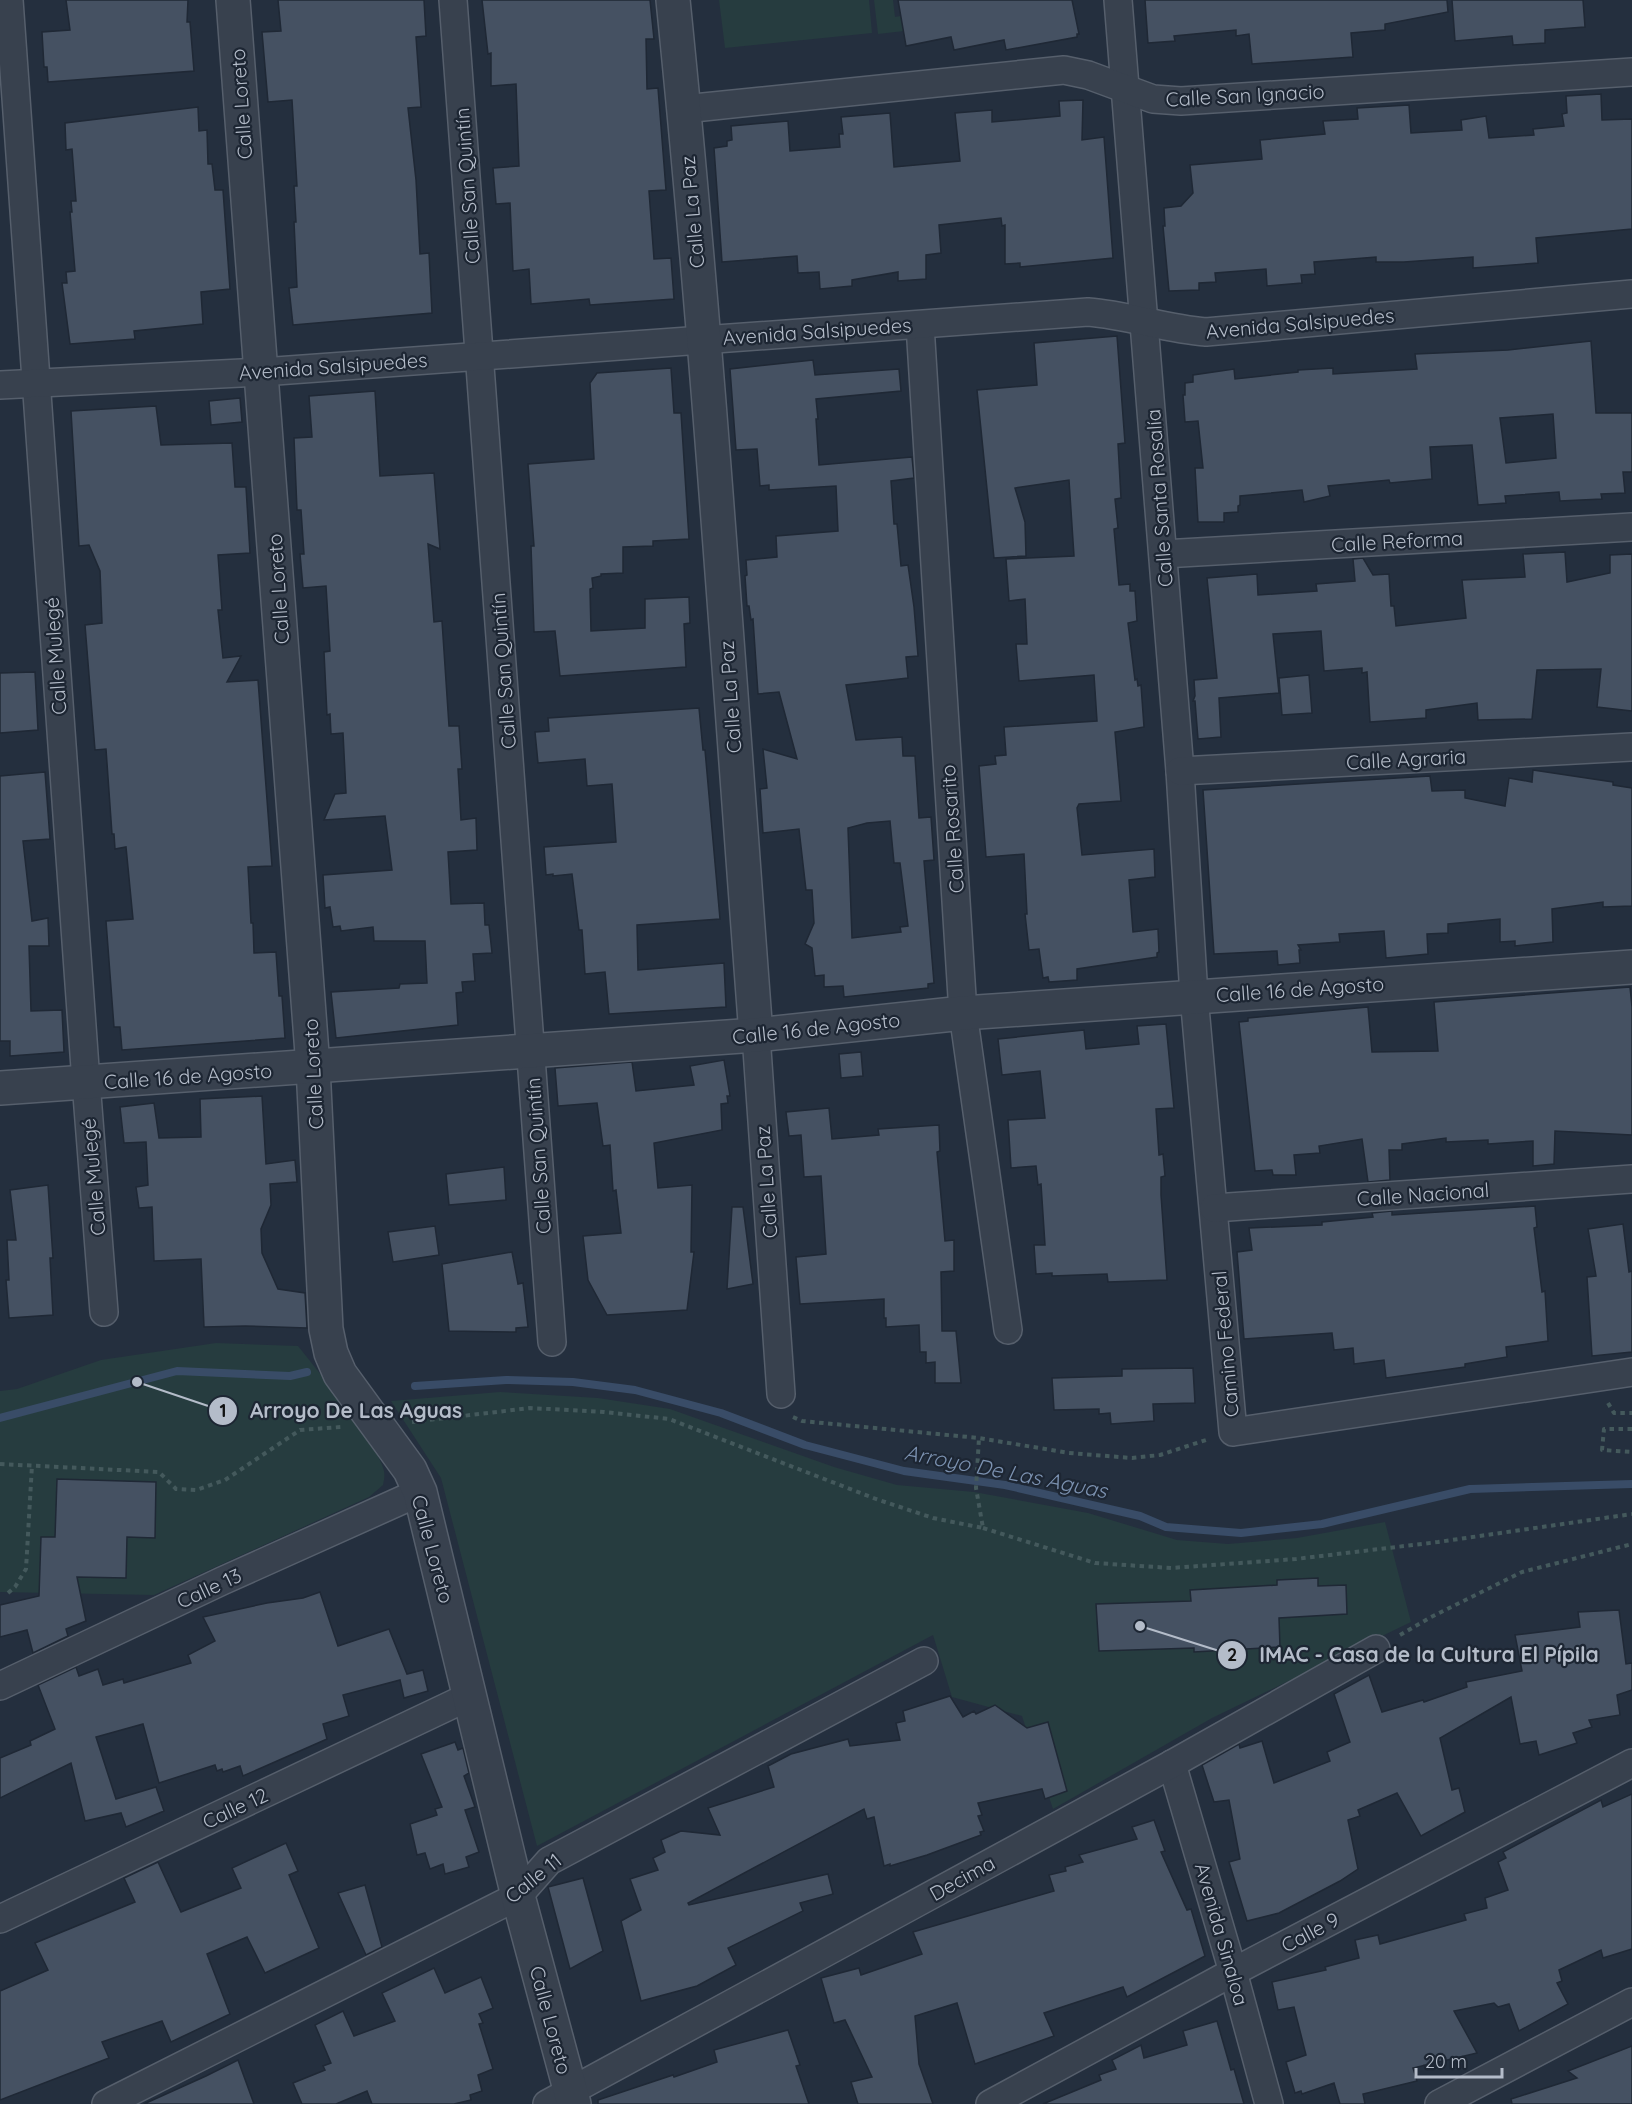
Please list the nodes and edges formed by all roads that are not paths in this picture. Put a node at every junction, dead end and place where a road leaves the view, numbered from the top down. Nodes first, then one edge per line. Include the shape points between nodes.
1 (9, 0) edge
2 (233, 0) edge
3 (453, 0) edge
4 (673, 0) edge
5 (1118, 0) edge
6 (1632, 72) edge
7 (1125, 89) junction
8 (684, 109) junction
9 (1632, 294) edge
10 (1145, 323) junction
11 (920, 325) junction
12 (703, 339) junction
13 (480, 355) junction
14 (262, 372) junction
15 (36, 382) junction
16 (0, 385) edge
17 (1632, 527) edge
18 (1163, 554) junction
19 (1632, 747) edge
20 (1180, 771) junction
21 (1632, 967) edge
22 (1194, 996) junction
23 (963, 1013) junction
24 (756, 1035) junction
25 (530, 1050) junction
26 (313, 1067) junction
27 (86, 1082) junction
28 (0, 1088) edge
29 (1632, 1179) edge
30 (1214, 1208) junction
31 (104, 1312) dead end
32 (1008, 1330) dead end
33 (552, 1342) dead end
34 (1632, 1371) edge
35 (781, 1394) road end
36 (420, 1492) junction
37 (1376, 1649) road end
38 (924, 1661) dead end
39 (0, 1686) edge
40 (470, 1696) junction
41 (1632, 1763) edge
42 (1172, 1764) junction
43 (518, 1896) junction
44 (0, 1919) edge
45 (1233, 1972) junction
46 (1632, 2002) edge
47 (564, 2100) edge
48 (106, 2104) edge
49 (990, 2104) edge
50 (1269, 2104) edge
51 (1439, 2104) edge

1 - 15 street, Calle Mulegé
2 - 14 street, Calle Loreto
3 - 13 street, Calle San Quintín
4 - 8 street, Calle La Paz
5 - 7 street, Calle Santa Rosalía
6 - 7 street, Calle San Ignacio via 1181,101 1153,99
7 - 8 street, Calle San Ignacio via 1064,70
7 - 10 street, Calle Santa Rosalía
8 - 12 street, Calle La Paz
9 - 10 street, Avenida Salsipuedes via 1206,332
10 - 11 street, Avenida Salsipuedes via 1088,312
10 - 18 street, Calle Santa Rosalía
11 - 12 street, Avenida Salsipuedes
11 - 23 street, Calle Rosarito
12 - 13 street, Avenida Salsipuedes
12 - 24 street, Calle La Paz
13 - 14 street, Avenida Salsipuedes
13 - 25 street, Calle San Quintín
14 - 15 street, Avenida Salsipuedes
14 - 26 street, Calle Loreto
15 - 16 street, Avenida Salsipuedes
15 - 27 street, Calle Mulegé
17 - 18 street, Calle Reforma
18 - 20 street, Calle Santa Rosalía
19 - 20 street, Calle Agraria
20 - 22 street, Calle Santa Rosalía
21 - 22 street, Calle 16 de Agosto
22 - 23 street, Calle 16 de Agosto
22 - 30 street, Camino Federal
23 - 24 street, Calle 16 de Agosto
23 - 32 street, Calle Rosarito
24 - 25 street, Calle 16 de Agosto
24 - 35 street, Calle La Paz
25 - 26 street, Calle 16 de Agosto
25 - 33 street, Calle San Quintín
26 - 27 street, Calle 16 de Agosto
26 - 36 street, Calle Loreto via 326,1329 331,1353 340,1374 410,1470
27 - 28 street, Calle 16 de Agosto
27 - 31 street, Calle Mulegé
29 - 30 street, Calle Nacional
30 - 34 street, Camino Federal via 1233,1432
36 - 39 street, Calle 13
36 - 40 street, Calle Loreto
37 - 42 street, Decima
38 - 43 street, Calle 11 via 549,1861
40 - 43 street, Calle Loreto
40 - 44 street, Calle 12
41 - 45 street, Calle 9
42 - 45 street, Avenida Sinaloa
42 - 47 street, Decima
43 - 47 street, Calle Loreto
43 - 48 street, Calle 11
45 - 49 street, Calle 9
45 - 50 street, Avenida Sinaloa
46 - 51 street

